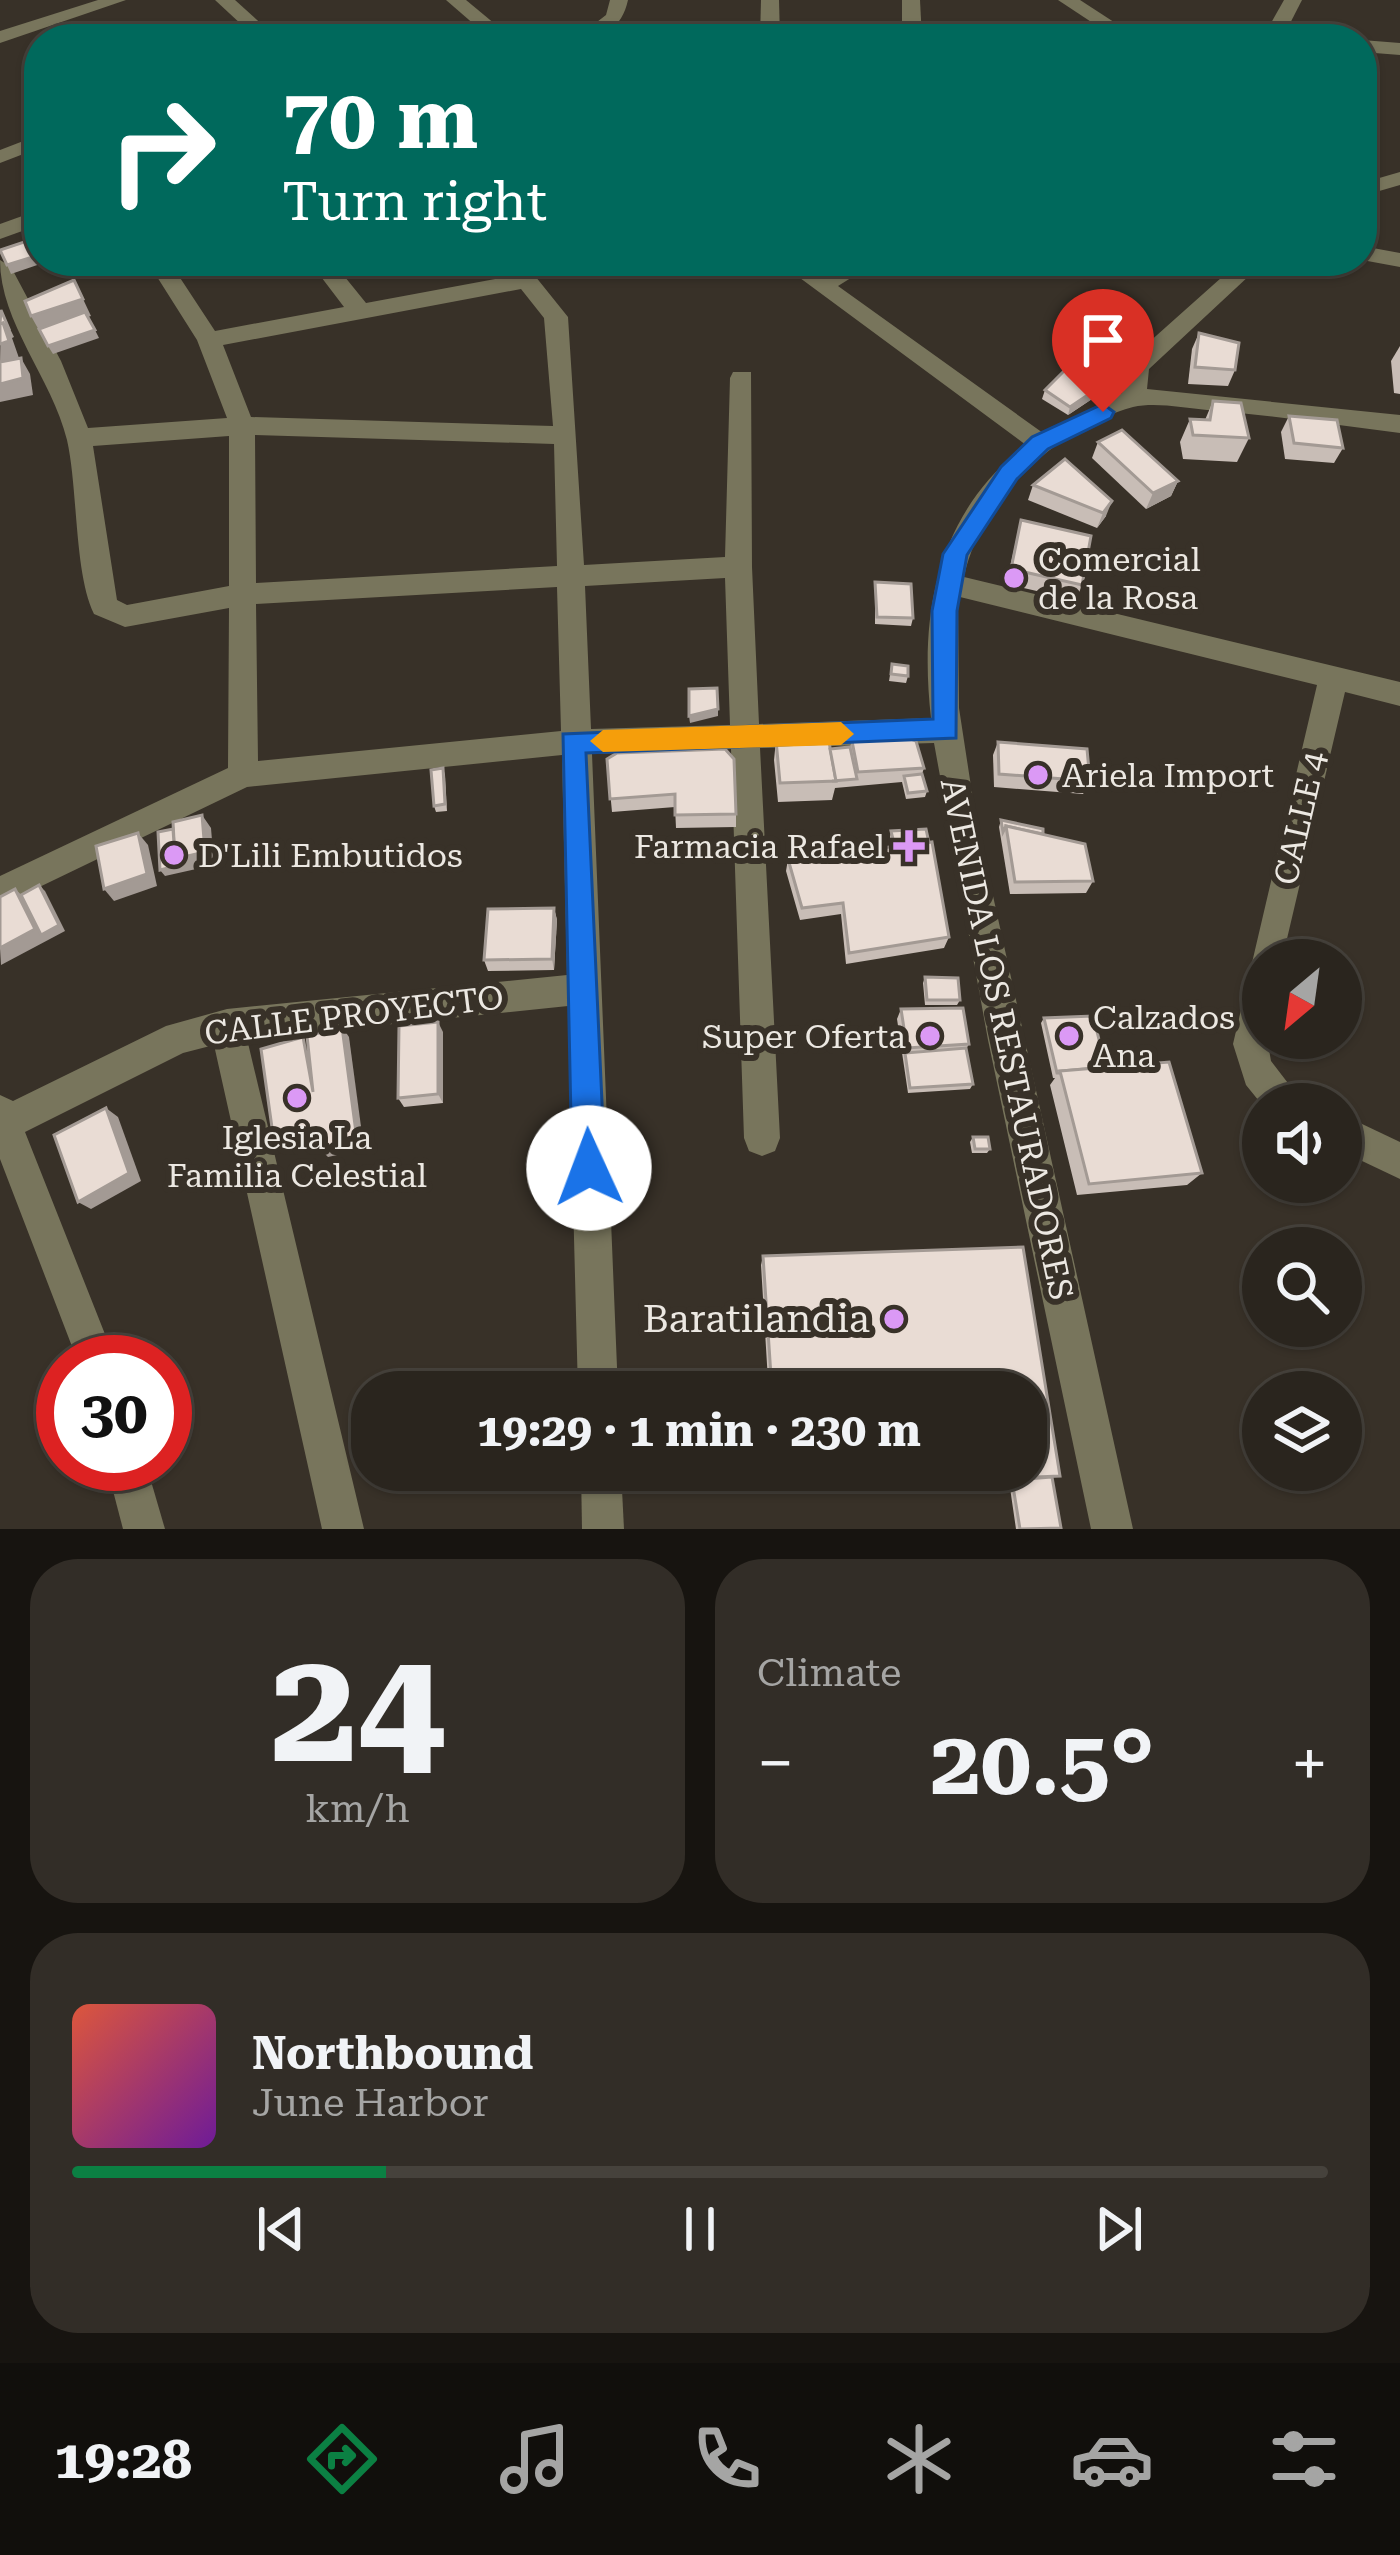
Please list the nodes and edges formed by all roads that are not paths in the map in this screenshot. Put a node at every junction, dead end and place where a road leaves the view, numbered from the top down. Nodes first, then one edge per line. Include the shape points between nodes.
1 (34, 0) edge
2 (117, 0) edge
3 (224, 0) edge
4 (455, 0) edge
5 (1066, 0) edge
6 (53, 20) junction
7 (41, 24) edge
8 (251, 24) edge
9 (484, 24) edge
10 (1105, 24) edge
11 (0, 266) edge
12 (168, 276) edge
13 (332, 276) edge
14 (497, 276) edge
15 (525, 276) edge
16 (809, 276) edge
17 (838, 276) edge
18 (1237, 276) edge
19 (821, 285) junction
20 (359, 310) junction
21 (209, 340) junction
22 (742, 378) dead end
23 (1134, 397) junction
24 (1400, 424) edge
25 (242, 426) junction
26 (566, 435) junction
27 (79, 438) junction
28 (1040, 443) junction
29 (738, 567) junction
30 (573, 576) junction
31 (948, 584) junction
32 (245, 595) junction
33 (1334, 676) junction
34 (1400, 694) edge
35 (947, 730) junction
36 (749, 737) junction
37 (572, 742) junction
38 (244, 775) junction
39 (0, 892) edge
40 (1271, 939) edge
41 (582, 989) junction
42 (227, 1025) junction
43 (2, 1119) edge
44 (762, 1138) dead end
45 (1362, 1142) edge
46 (1400, 1161) edge
47 (86, 1335) edge
48 (597, 1371) edge
49 (133, 1491) edge
50 (602, 1491) edge
51 (143, 1529) edge
52 (343, 1529) edge
53 (603, 1529) edge
54 (1112, 1529) edge

1 - 6 street
2 - 6 street
3 - 8 street
4 - 9 street
5 - 10 street
6 - 7 street
11 - 27 street
12 - 21 street
13 - 20 street
14 - 20 street
15 - 26 street via 556,317
16 - 19 street
17 - 19 street
18 - 23 street via 1137,365
19 - 28 street
20 - 21 street
21 - 25 street
22 - 29 street
23 - 24 street
23 - 28 street, AVENIDA LOS RESTAURADORES
25 - 26 street
25 - 27 street
25 - 32 street
26 - 30 street
27 - 32 street via 104,606 125,616
28 - 31 street, AVENIDA LOS RESTAURADORES via 986,505 955,554
29 - 30 street
29 - 36 street
30 - 32 street
30 - 37 street
31 - 33 street
31 - 35 street, AVENIDA LOS RESTAURADORES
32 - 38 street
33 - 34 street
33 - 40 street, CALLE 4
35 - 36 street
35 - 54 street, AVENIDA LOS RESTAURADORES via 1031,1168
36 - 37 street
36 - 44 street
37 - 38 street
37 - 41 street
38 - 39 street
41 - 42 street, CALLE PROYECTO
41 - 48 street
42 - 43 street, CALLE PROYECTO via 178,1038
42 - 52 street
43 - 47 street
45 - 46 street
49 - 51 street
50 - 53 street

